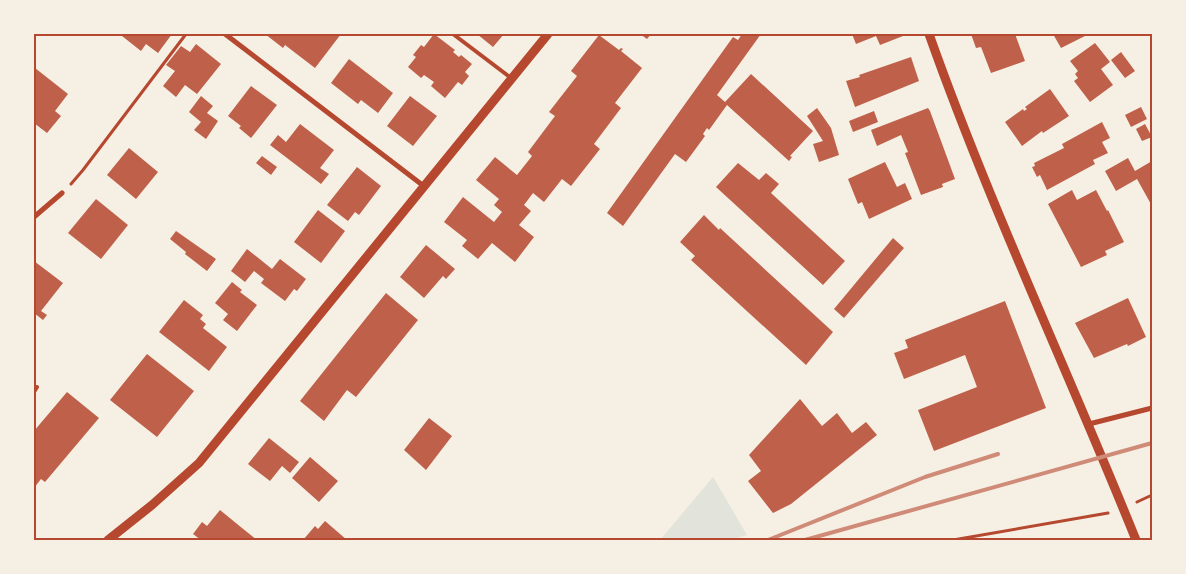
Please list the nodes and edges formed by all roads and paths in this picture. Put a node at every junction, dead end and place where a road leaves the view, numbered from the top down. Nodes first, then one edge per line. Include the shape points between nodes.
1 (186, 34) edge
2 (226, 34) edge
3 (453, 34) edge
4 (548, 34) edge
5 (929, 34) edge
6 (512, 79) junction
7 (425, 187) junction
8 (62, 194) joint
9 (34, 217) edge
10 (37, 387) dead end
11 (34, 392) edge
12 (1152, 408) edge
13 (1089, 424) junction
14 (1123, 507) junction
15 (108, 540) edge
16 (953, 540) edge
17 (1136, 540) edge

1 - 8 path
2 - 7 street
3 - 6 lane
4 - 6 street
5 - 13 street via 974,154
6 - 7 street
7 - 15 street via 199,463
8 - 9 street
10 - 11 lane
12 - 13 street
13 - 14 street
14 - 16 path via 1106,514
14 - 17 street

